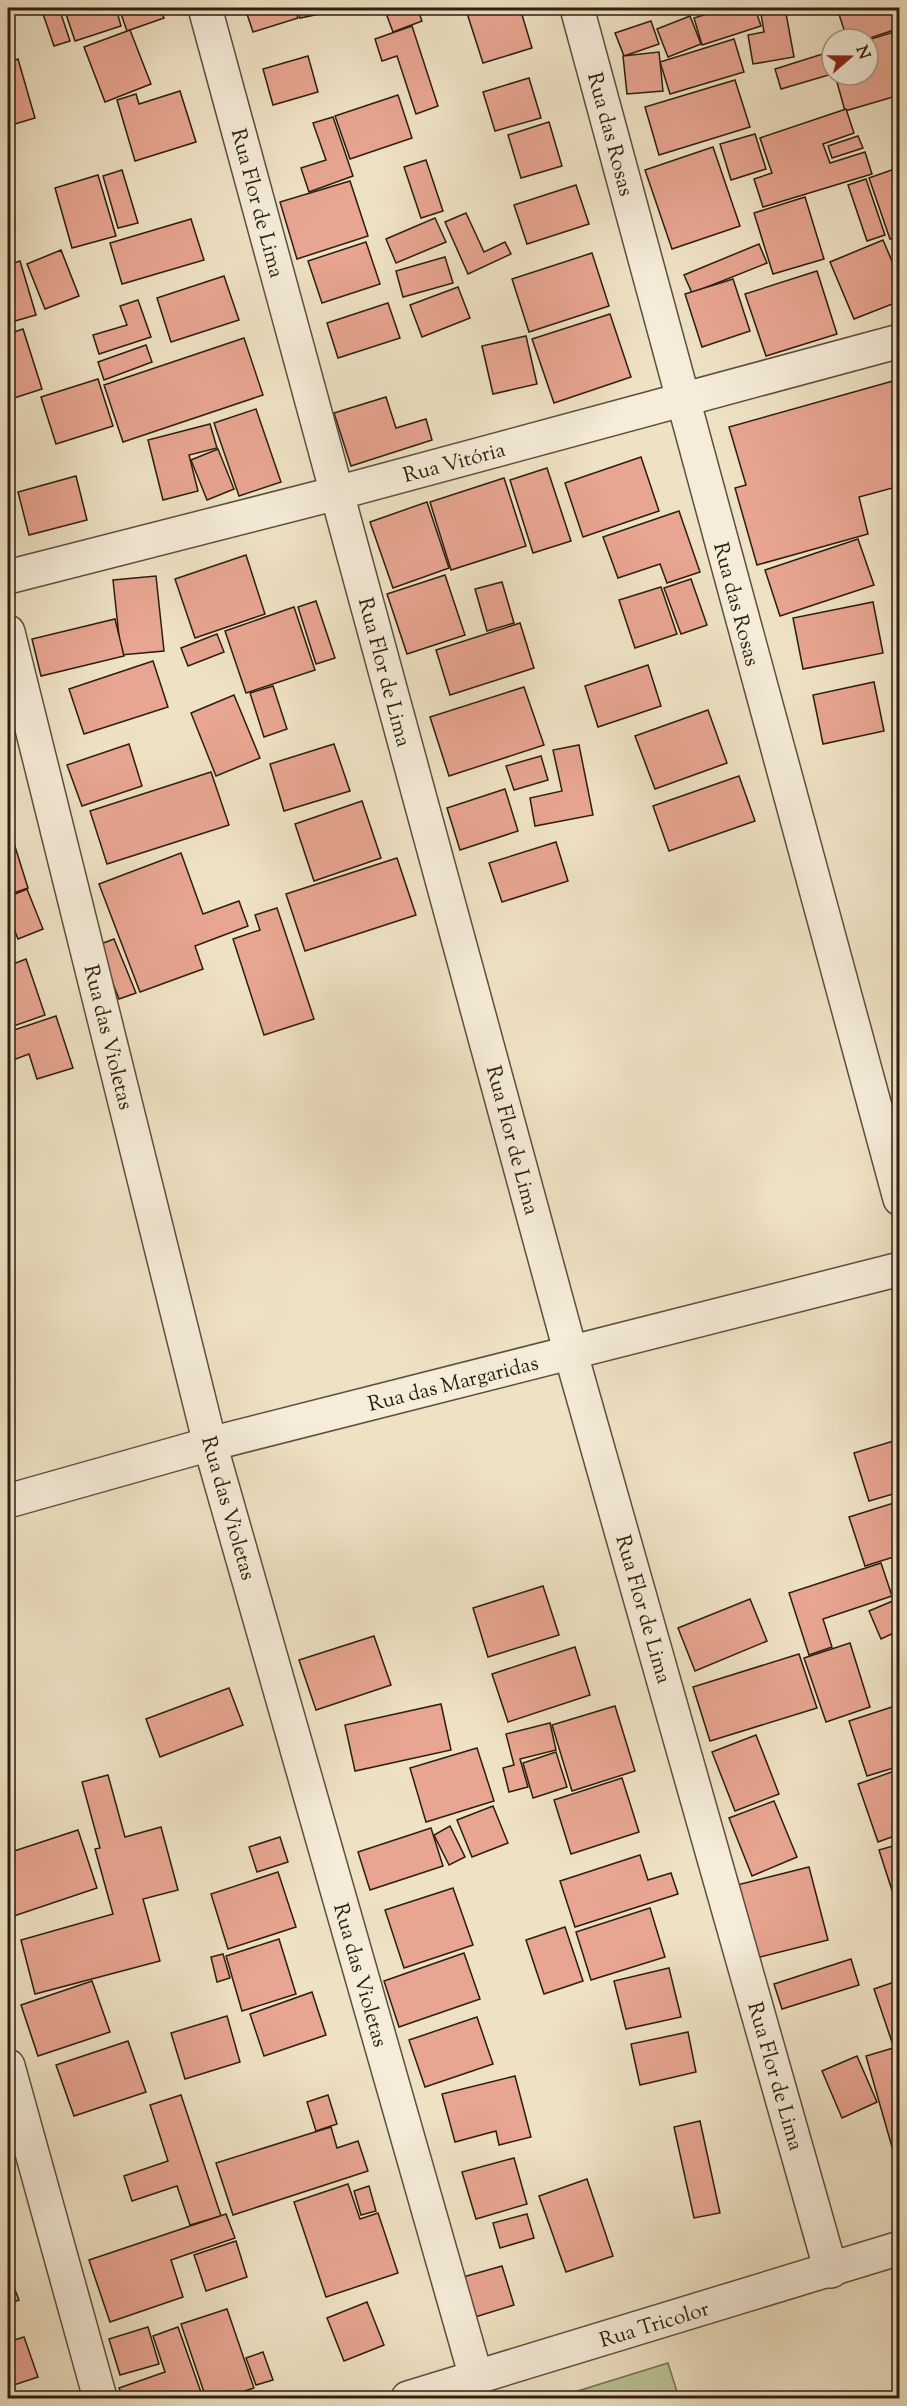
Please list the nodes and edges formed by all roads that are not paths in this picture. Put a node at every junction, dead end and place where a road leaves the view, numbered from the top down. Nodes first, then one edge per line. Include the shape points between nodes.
1 (205, 8) edge
2 (577, 8) edge
3 (900, 341) edge
4 (681, 400) junction
5 (337, 494) junction
6 (8, 577) edge
7 (8, 632) edge
8 (900, 1199) edge
9 (900, 1269) edge
10 (571, 1354) junction
11 (210, 1444) junction
12 (8, 1501) edge
13 (8, 2066) edge
14 (900, 2248) edge
15 (831, 2271) junction
16 (476, 2377) junction
17 (100, 2398) edge
18 (408, 2398) edge

1 - 5 street, Rua Flor de Lima
2 - 4 street, Rua das Rosas
3 - 4 street, Rua Vitória
4 - 5 street, Rua Vitória
4 - 8 street, Rua das Rosas
5 - 6 street, Rua Vitória
5 - 10 street, Rua Flor de Lima
7 - 11 street, Rua das Violetas
9 - 10 street, Rua das Margaridas
10 - 11 street, Rua das Margaridas
10 - 15 street, Rua Flor de Lima
11 - 12 street, Rua das Margaridas
11 - 16 street, Rua das Violetas
13 - 17 street
14 - 15 street, Rua Tricolor
15 - 16 street, Rua Tricolor
16 - 18 street, Rua Tricolor

